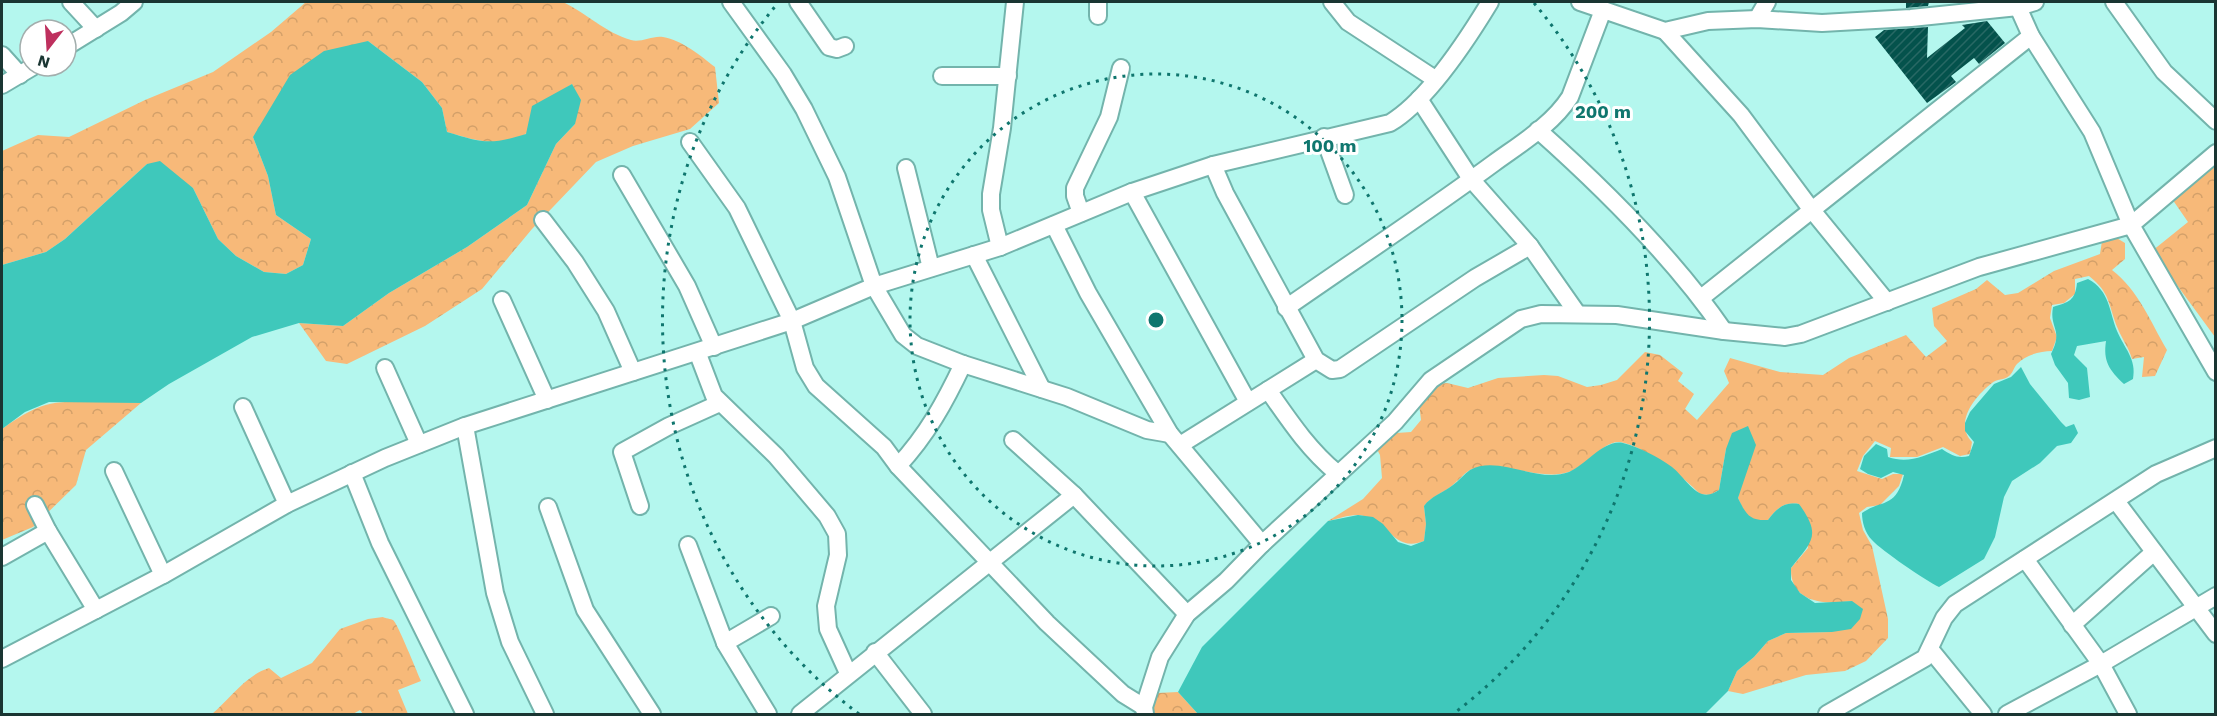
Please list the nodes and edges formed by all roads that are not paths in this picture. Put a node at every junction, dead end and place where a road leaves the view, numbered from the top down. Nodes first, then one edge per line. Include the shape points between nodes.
1 (71, 2) edge
2 (134, 2) edge
3 (731, 2) edge
4 (798, 2) edge
5 (1015, 2) edge
6 (1332, 2) edge
7 (1490, 2) edge
8 (1767, 2) edge
9 (2035, 2) edge
10 (2114, 2) edge
11 (1592, 5) edge
12 (1981, 6) edge
13 (2018, 7) junction
14 (1757, 20) junction
15 (96, 29) junction
16 (1665, 31) junction
17 (2031, 36) junction
18 (78, 40) edge
19 (845, 46) dead end
20 (2, 55) edge
21 (18, 65) edge
22 (1121, 68) dead end
23 (18, 76) edge
24 (942, 76) dead end
25 (1008, 76) junction
26 (1435, 79) junction
27 (2, 86) edge
28 (1419, 99) junction
29 (2216, 121) edge
30 (1538, 130) junction
31 (1323, 137) junction
32 (690, 142) dead end
33 (2216, 153) edge
34 (1213, 165) junction
35 (906, 168) dead end
36 (622, 175) dead end
37 (1472, 179) junction
38 (1132, 192) junction
39 (1345, 195) dead end
40 (1811, 209) junction
41 (1081, 213) junction
42 (543, 220) dead end
43 (1054, 225) junction
44 (2131, 225) junction
45 (1530, 246) junction
46 (1000, 247) junction
47 (974, 255) junction
48 (931, 268) junction
49 (874, 286) junction
50 (1701, 298) junction
51 (502, 300) dead end
52 (1887, 302) junction
53 (1286, 308) junction
54 (1576, 313) junction
55 (792, 321) junction
56 (1724, 332) junction
57 (714, 347) junction
58 (698, 354) junction
59 (1316, 360) junction
60 (963, 364) junction
61 (385, 368) dead end
62 (633, 372) junction
63 (2216, 372) edge
64 (1042, 389) junction
65 (1268, 390) junction
66 (547, 400) junction
67 (1248, 402) junction
68 (720, 403) junction
69 (243, 407) dead end
70 (465, 426) junction
71 (1013, 440) dead end
72 (1175, 440) junction
73 (419, 444) junction
74 (2216, 448) edge
75 (898, 466) junction
76 (114, 471) dead end
77 (352, 473) junction
78 (1337, 473) junction
79 (1074, 495) junction
80 (2116, 501) junction
81 (287, 504) junction
82 (35, 505) dead end
83 (640, 506) dead end
84 (548, 507) dead end
85 (48, 531) junction
86 (688, 544) dead end
87 (1262, 544) junction
88 (2154, 552) junction
89 (2, 557) edge
90 (2025, 559) junction
91 (992, 562) junction
92 (163, 575) junction
93 (2216, 596) edge
94 (2197, 607) junction
95 (96, 610) junction
96 (1187, 614) junction
97 (771, 616) dead end
98 (2072, 625) junction
99 (2216, 634) edge
100 (725, 643) junction
101 (1930, 649) junction
102 (875, 652) junction
103 (2, 659) edge
104 (2101, 664) junction
105 (848, 673) junction
106 (1144, 711) edge
107 (465, 714) edge
108 (545, 714) edge
109 (652, 714) edge
110 (768, 714) edge
111 (800, 714) edge
112 (923, 714) edge
113 (1830, 714) edge
114 (1983, 714) edge
115 (2007, 714) edge
116 (2128, 714) edge

1 - 15 street
2 - 15 street
3 - 49 street via 783,74 825,151
4 - 19 street via 829,47
5 - 25 street
6 - 26 street via 1348,22
7 - 26 street
8 - 14 street
9 - 13 street
10 - 29 street via 2164,72
11 - 16 street
11 - 30 street via 1570,97
12 - 13 street
12 - 14 street via 1911,18 1822,23
13 - 17 street
14 - 16 street via 1708,21
15 - 18 street
16 - 40 street via 1741,115
17 - 40 street
17 - 44 street via 2092,132
20 - 21 street
22 - 41 street via 1109,117 1075,188
23 - 27 street
24 - 25 street
25 - 46 street via 991,210
26 - 28 street
28 - 31 street via 1389,123
28 - 37 street
30 - 37 street
30 - 50 street
31 - 34 street
31 - 39 street
32 - 55 street via 737,208
33 - 44 street
34 - 38 street
34 - 53 street
35 - 48 street
36 - 57 street via 687,286
37 - 45 street
37 - 53 street
38 - 41 street
38 - 67 street
40 - 50 street
40 - 52 street
41 - 43 street
42 - 62 street via 606,311
43 - 46 street
43 - 72 street via 1088,293
44 - 52 street via 1979,267
44 - 63 street
45 - 54 street
45 - 59 street via 1475,278 1340,369 1332,370
46 - 47 street
47 - 48 street
47 - 64 street
48 - 49 street
49 - 55 street
49 - 60 street via 903,335 917,346
50 - 56 street
51 - 66 street
52 - 56 street via 1793,336
53 - 59 street
54 - 56 street via 1617,315
54 - 78 street via 1521,319 1482,344 1431,380 1395,422
55 - 57 street
55 - 75 street via 805,368 816,386 884,447
57 - 58 street
58 - 62 street
58 - 68 street
59 - 65 street
60 - 64 street
60 - 75 street via 938,414
61 - 73 street
62 - 66 street
64 - 72 street
65 - 67 street
65 - 78 street via 1305,441
66 - 70 street
67 - 72 street
68 - 83 street via 622,452
68 - 105 street via 776,456 827,516 837,534 838,555 826,606 828,629
69 - 81 street
70 - 73 street
70 - 108 street via 495,593 510,642
71 - 79 street
72 - 87 street
73 - 77 street
74 - 80 street via 2156,474
75 - 91 street
76 - 92 street
77 - 81 street
77 - 107 street via 380,543
78 - 87 street
79 - 91 street
79 - 96 street
80 - 88 street
80 - 90 street
81 - 92 street
82 - 85 street
84 - 109 street via 585,610
85 - 89 street
85 - 95 street
86 - 100 street
87 - 96 street
88 - 94 street
88 - 98 street
90 - 98 street
90 - 101 street via 1955,604
91 - 102 street
91 - 106 street via 1047,622
92 - 95 street
93 - 94 street
94 - 99 street
94 - 104 street
95 - 103 street
96 - 106 street via 1160,657
97 - 100 street
98 - 104 street
100 - 110 street
101 - 113 street via 1916,666
101 - 114 street
102 - 105 street
102 - 112 street
104 - 115 street
104 - 116 street
105 - 111 street

